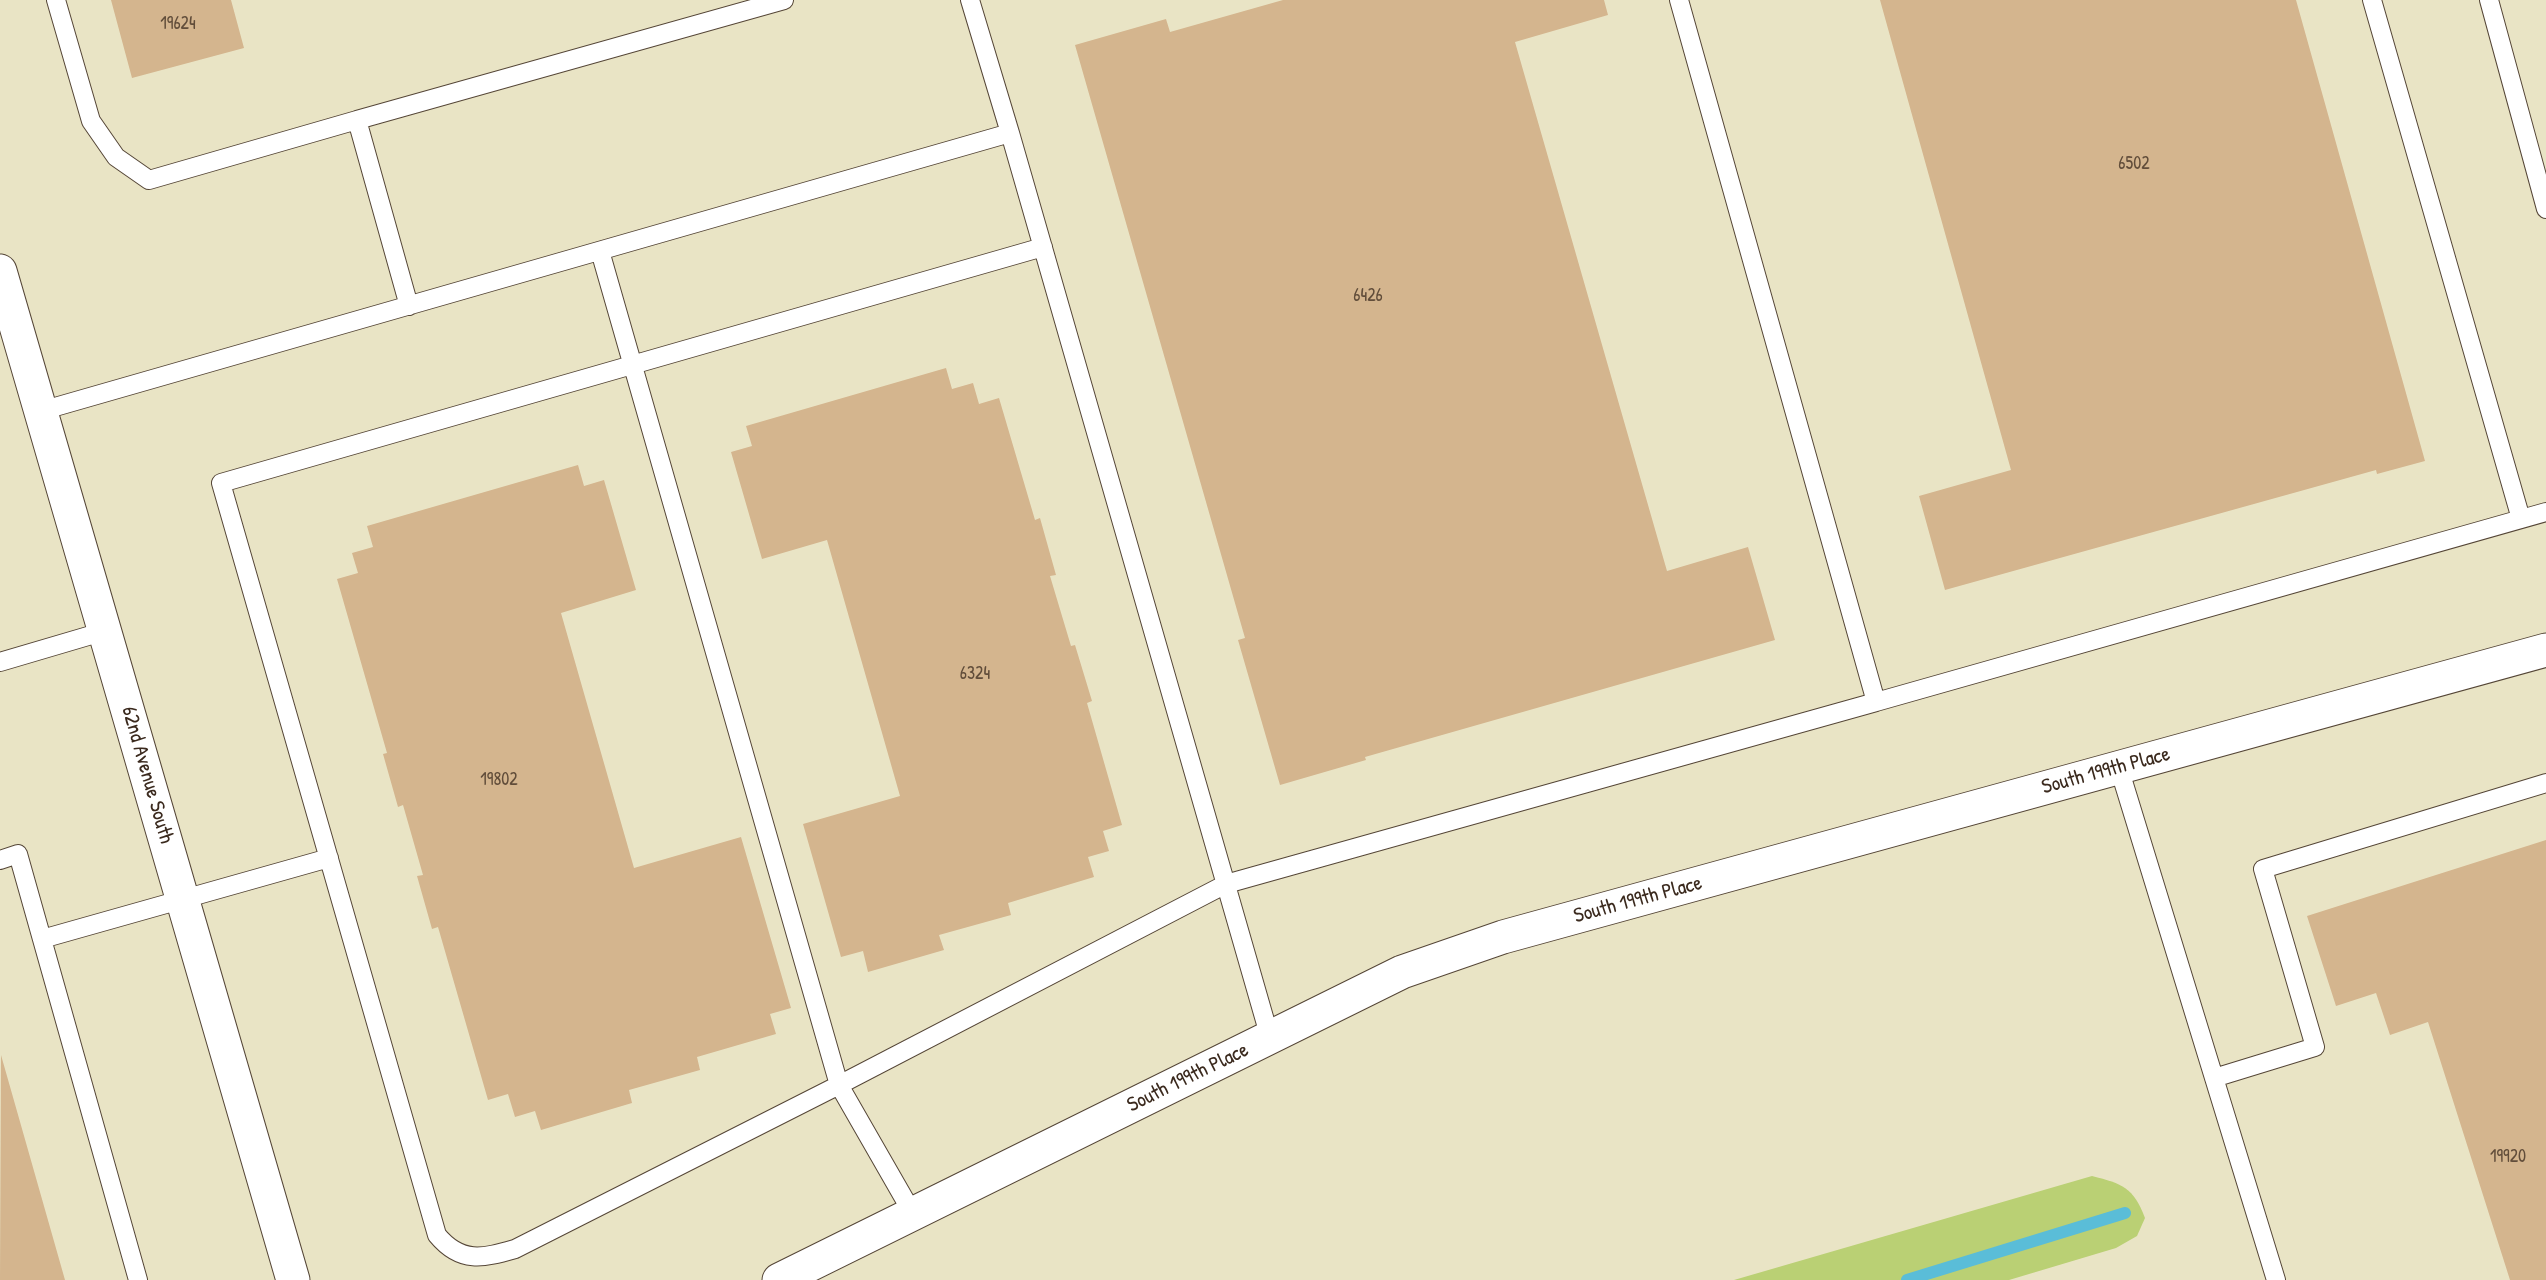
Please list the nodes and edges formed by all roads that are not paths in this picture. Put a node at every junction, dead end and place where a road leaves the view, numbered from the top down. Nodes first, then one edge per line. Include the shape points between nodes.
1 (56, 0) edge
2 (784, 0) edge
3 (970, 0) edge
4 (1678, 0) edge
5 (2372, 0) edge
6 (2489, 0) edge
7 (357, 120) junction
8 (1010, 133) junction
9 (2546, 209) edge
10 (1043, 247) junction
11 (600, 251) junction
12 (0, 271) edge
13 (410, 306) junction
14 (632, 365) junction
15 (41, 411) junction
16 (2546, 512) edge
17 (2521, 519) junction
18 (105, 631) junction
19 (2546, 650) edge
20 (0, 662) edge
21 (1876, 702) junction
22 (2119, 768) junction
23 (2546, 783) edge
24 (329, 858) junction
25 (0, 860) edge
26 (1226, 884) junction
27 (183, 900) junction
28 (42, 939) junction
29 (1270, 1038) junction
30 (2214, 1078) junction
31 (839, 1085) junction
32 (913, 1214) junction
33 (138, 1280) edge
34 (293, 1280) edge
35 (779, 1280) edge
36 (2276, 1280) edge

1 - 7 lane via 91,121 116,157 149,180
2 - 7 lane
3 - 8 lane
4 - 21 lane
5 - 17 lane
6 - 9 lane
7 - 13 lane
8 - 10 lane
8 - 11 lane
10 - 14 lane
10 - 26 lane
11 - 13 lane
11 - 14 lane
12 - 15 street, 62nd Avenue South
13 - 15 lane
14 - 24 lane via 222,483
14 - 31 lane
15 - 18 street, 62nd Avenue South
16 - 17 lane
17 - 21 lane
18 - 20 lane
18 - 27 street, 62nd Avenue South
19 - 22 street, South 199th Place
21 - 26 lane
22 - 29 street, South 199th Place via 1503,937 1402,972
22 - 30 lane
23 - 30 lane via 2263,869 2315,1047
24 - 27 lane
24 - 31 lane via 437,1235 445,1245 466,1257 486,1257 515,1249
25 - 28 lane via 18,854
26 - 29 lane
26 - 31 lane
27 - 28 lane
27 - 34 street, 62nd Avenue South
28 - 33 lane
29 - 32 street, South 199th Place
30 - 36 lane
31 - 32 lane
32 - 35 street, South 199th Place

